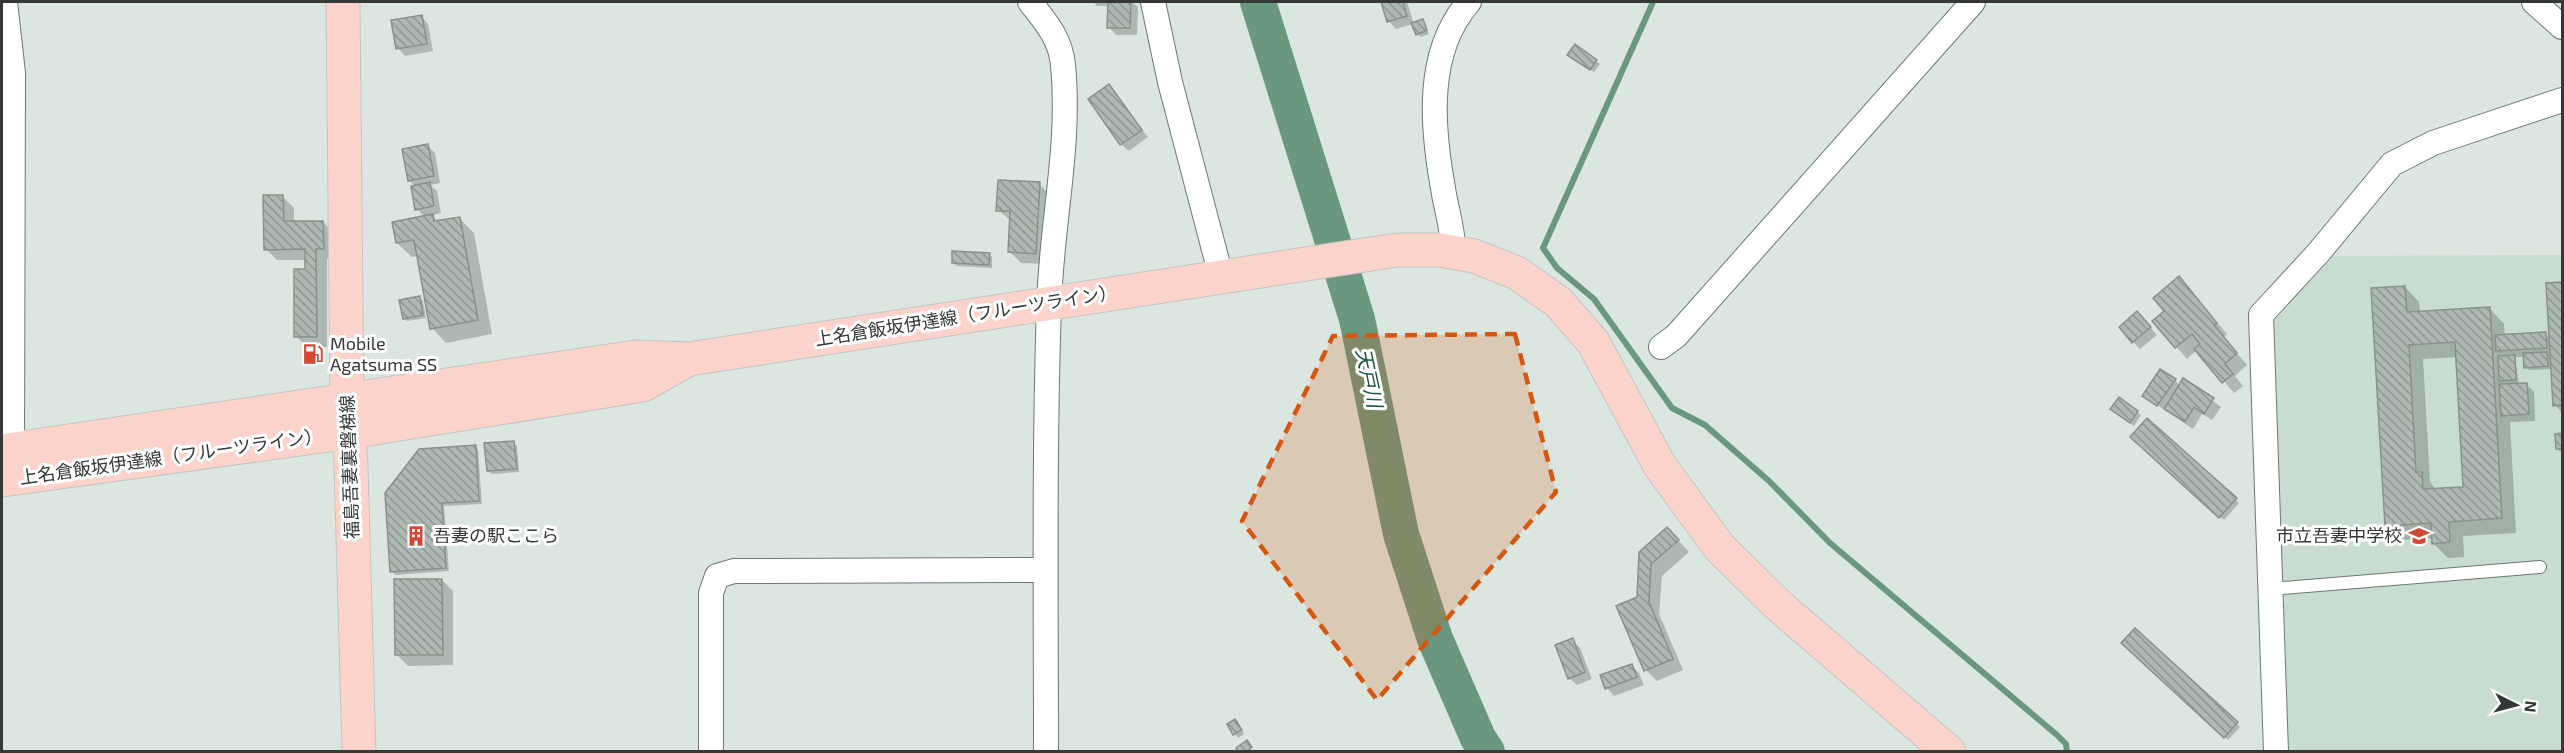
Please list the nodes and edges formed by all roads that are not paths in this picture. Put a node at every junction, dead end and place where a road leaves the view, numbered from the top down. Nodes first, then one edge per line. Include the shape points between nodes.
1 (5, 2) edge
2 (343, 2) edge
3 (1030, 2) edge
4 (1153, 2) edge
5 (1469, 2) edge
6 (1973, 2) edge
7 (2534, 2) edge
8 (2562, 27) edge
9 (2562, 100) edge
10 (1453, 253) junction
11 (1233, 274) junction
12 (1049, 303) junction
13 (1661, 347) dead end
14 (689, 359) junction
15 (347, 400) junction
16 (350, 432) junction
17 (7, 450) edge
18 (2, 480) edge
19 (2540, 567) dead end
20 (1045, 570) junction
21 (2270, 589) junction
22 (358, 752) edge
23 (711, 752) edge
24 (1046, 752) edge
25 (1949, 752) edge
26 (2276, 752) edge

1 - 17 street via 13,73
2 - 15 main road, 福島吾妻裏磐梯線
3 - 12 street via 1053,32 1063,63 1064,123
4 - 11 street via 1170,82
5 - 10 street via 1448,38 1438,64 1435,90 1436,149
6 - 13 street
7 - 8 street
9 - 21 street via 2433,143 2392,164 2319,252 2263,310 2259,324
10 - 11 main road, 上名倉飯坂伊達線（フルーツライン） via 1397,250
10 - 25 main road via 1474,256 1517,273 1558,302 1593,342 1660,466 1720,548 1777,604
11 - 12 main road, 上名倉飯坂伊達線（フルーツライン）
12 - 14 main road, 上名倉飯坂伊達線（フルーツライン）
12 - 20 street
14 - 15 main road, 上名倉飯坂伊達線（フルーツライン） via 636,357
14 - 16 main road, 上名倉飯坂伊達線（フルーツライン） via 643,385
15 - 16 main road, 福島吾妻裏磐梯線
15 - 17 main road, 上名倉飯坂伊達線（フルーツライン）
16 - 18 main road, 上名倉飯坂伊達線（フルーツライン）
16 - 22 main road, 福島吾妻裏磐梯線
19 - 21 lane
20 - 23 street via 734,571 717,576 711,592
20 - 24 street
21 - 26 street

